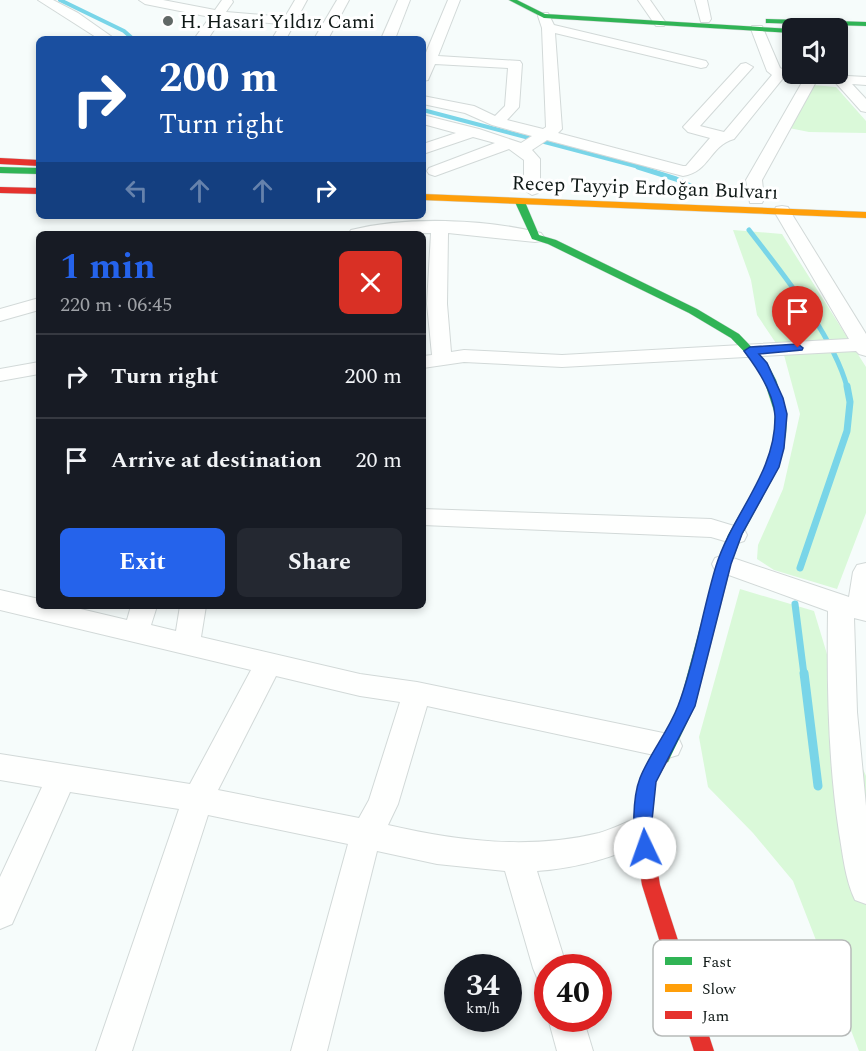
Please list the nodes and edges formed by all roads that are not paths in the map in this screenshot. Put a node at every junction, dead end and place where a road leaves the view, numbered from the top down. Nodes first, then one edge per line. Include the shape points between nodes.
1 (44, 0) edge
2 (145, 0) edge
3 (229, 0) edge
4 (301, 0) edge
5 (343, 0) edge
6 (404, 0) edge
7 (454, 0) edge
8 (512, 0) edge
9 (545, 0) edge
10 (701, 0) edge
11 (650, 1) edge
12 (219, 15) junction
13 (559, 17) junction
14 (705, 19) junction
15 (289, 21) junction
16 (659, 21) junction
17 (546, 22) junction
18 (866, 24) edge
19 (757, 29) junction
20 (782, 30) edge
21 (848, 32) edge
22 (866, 33) edge
23 (104, 36) edge
24 (203, 36) edge
25 (281, 36) edge
26 (323, 36) edge
27 (389, 36) edge
28 (427, 59) edge
29 (701, 64) dead end
30 (746, 67) dead end
31 (781, 72) edge
32 (848, 79) edge
33 (866, 81) edge
34 (808, 84) edge
35 (844, 84) edge
36 (426, 101) edge
37 (866, 108) edge
38 (426, 120) edge
39 (497, 122) junction
40 (474, 132) junction
41 (720, 136) junction
42 (528, 143) junction
43 (426, 147) edge
44 (0, 161) edge
45 (36, 163) edge
46 (0, 170) edge
47 (36, 171) edge
48 (435, 171) dead end
49 (0, 180) edge
50 (36, 181) edge
51 (426, 186) edge
52 (0, 190) edge
53 (532, 190) junction
54 (36, 191) edge
55 (426, 198) edge
56 (756, 199) junction
57 (520, 202) junction
58 (866, 203) edge
59 (782, 211) junction
60 (866, 215) edge
61 (440, 227) junction
62 (374, 231) edge
63 (535, 237) junction
64 (36, 305) edge
65 (0, 315) edge
66 (865, 346) edge
67 (750, 351) junction
68 (432, 360) edge
69 (36, 365) edge
70 (0, 375) edge
71 (426, 517) edge
72 (735, 534) junction
73 (724, 564) junction
74 (866, 572) edge
75 (0, 600) edge
76 (36, 606) edge
77 (856, 608) edge
78 (193, 609) edge
79 (64, 610) edge
80 (96, 614) edge
81 (140, 619) edge
82 (187, 644) junction
83 (268, 664) junction
84 (417, 693) junction
85 (668, 746) junction
86 (0, 767) edge
87 (61, 779) junction
88 (198, 799) junction
89 (642, 830) junction
90 (366, 835) junction
91 (517, 858) junction
92 (866, 889) edge
93 (0, 913) edge
94 (669, 940) edge
95 (546, 954) edge
96 (569, 1032) edge
97 (699, 1036) edge
98 (114, 1051) edge
99 (309, 1051) edge
100 (575, 1051) edge
101 (704, 1051) edge

1 - 23 street
2 - 12 street
3 - 12 street
4 - 15 street
5 - 26 street
6 - 27 street
7 - 28 street
8 - 17 main road
9 - 13 street
10 - 14 street
11 - 13 main road
11 - 16 street
12 - 15 street
12 - 24 street
13 - 16 main road
13 - 17 main road
14 - 16 main road
14 - 18 main road
15 - 25 street
16 - 19 main road
17 - 29 street
17 - 42 street via 554,129
19 - 20 main road
19 - 31 street
21 - 22 main road
28 - 39 street via 515,64 512,106
30 - 41 street via 691,127
31 - 41 street via 729,136
32 - 33 street
34 - 56 street via 754,180
35 - 37 street
36 - 39 street via 470,109
38 - 40 street
39 - 42 street
40 - 42 street
40 - 43 street
41 - 42 street via 691,170 683,171
42 - 48 street
42 - 53 street
44 - 45 main road
46 - 47 main road
49 - 50 main road
51 - 53 main road, Recep Tayyip Erdoğan Bulvarı
52 - 54 main road
53 - 56 main road, Recep Tayyip Erdoğan Bulvarı
55 - 57 main road, Recep Tayyip Erdoğan Bulvarı
56 - 58 main road, Recep Tayyip Erdoğan Bulvarı
57 - 59 main road, Recep Tayyip Erdoğan Bulvarı
57 - 63 main road
59 - 60 main road, Recep Tayyip Erdoğan Bulvarı
59 - 66 street
61 - 62 street
61 - 63 street
61 - 68 street
63 - 67 main road via 693,311 721,326
64 - 65 street
66 - 67 street
67 - 68 street via 562,361 464,356
67 - 72 main road via 761,363 777,398 780,434 773,467
69 - 70 street
71 - 72 street via 711,528
72 - 73 main road
73 - 77 street
73 - 85 main road via 687,706
74 - 77 street
75 - 76 street
77 - 92 street via 840,669 850,787
78 - 82 street
79 - 80 street
80 - 81 street
81 - 82 street
82 - 83 street
83 - 84 street via 360,685
83 - 88 street
84 - 85 street
84 - 90 street via 383,804
85 - 89 main road via 648,780
86 - 87 street
87 - 88 street
87 - 93 street
88 - 90 street
88 - 98 street
89 - 91 street via 617,843 583,852
89 - 94 main road via 651,885
90 - 91 street via 412,846
90 - 99 street
91 - 95 street
96 - 100 street
97 - 101 main road

